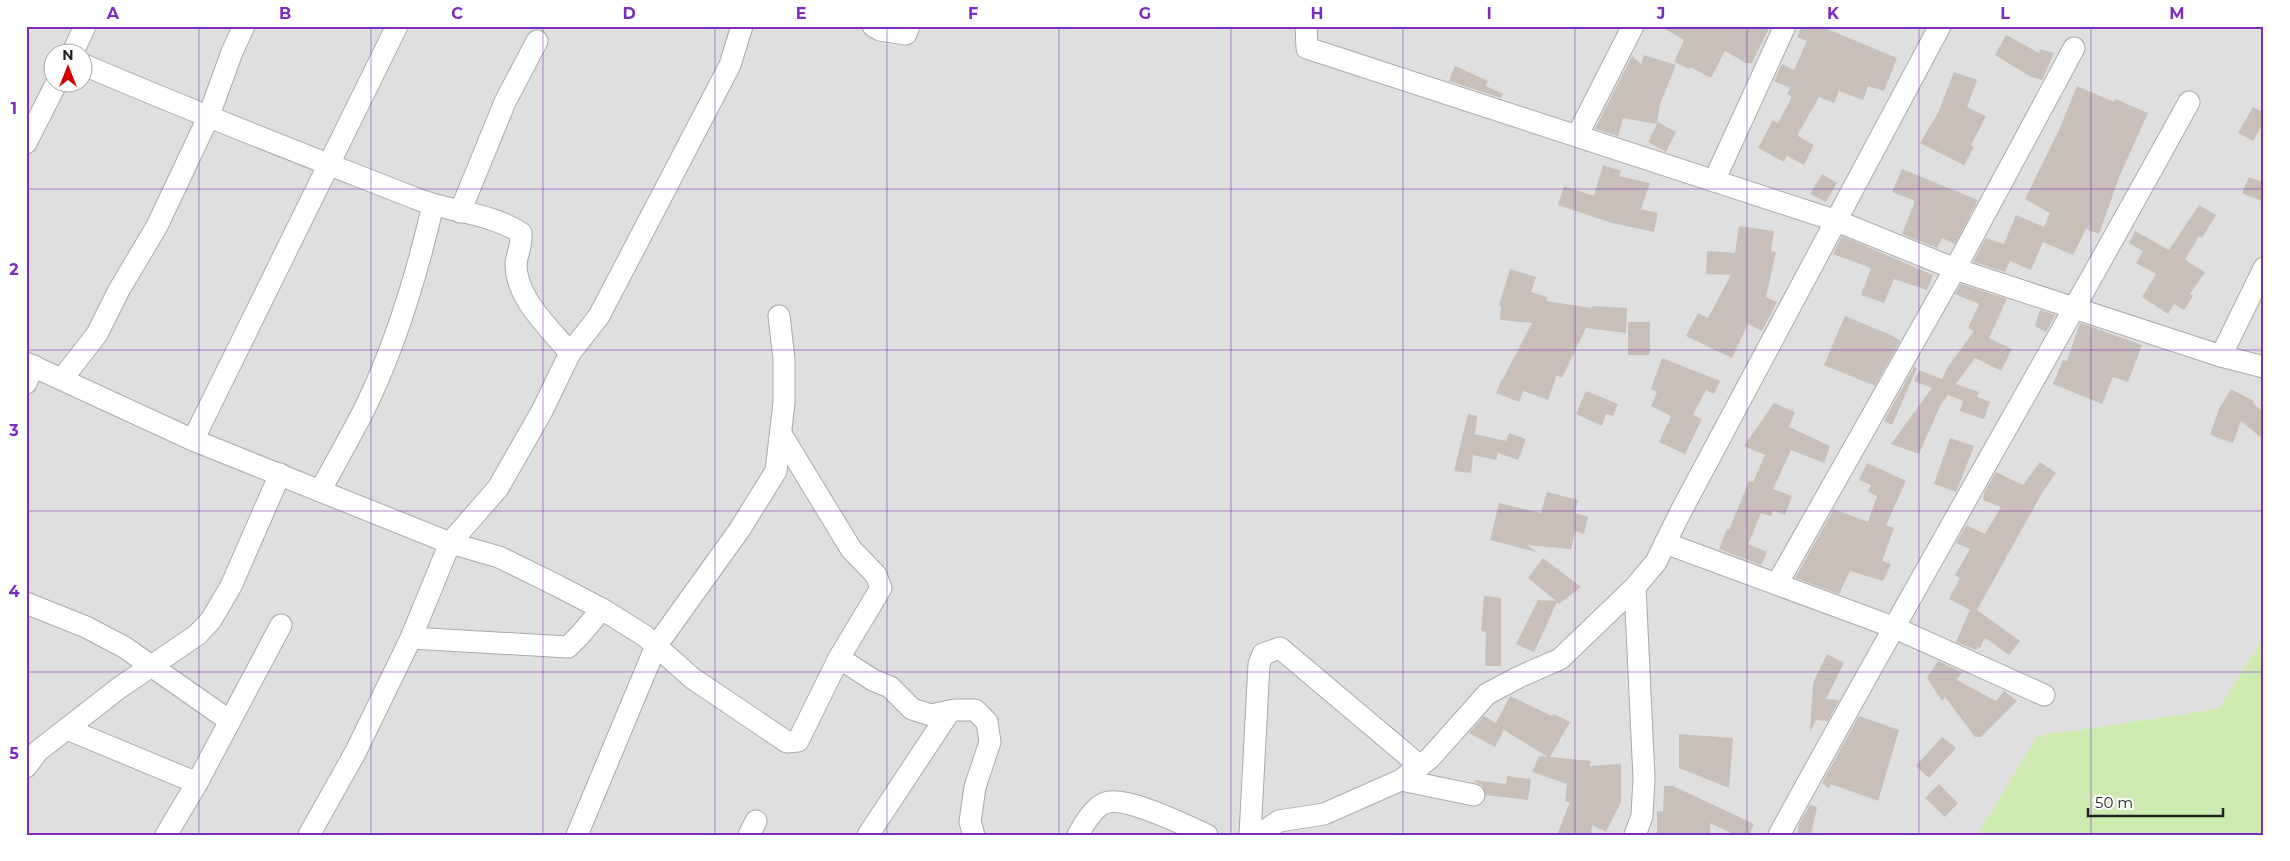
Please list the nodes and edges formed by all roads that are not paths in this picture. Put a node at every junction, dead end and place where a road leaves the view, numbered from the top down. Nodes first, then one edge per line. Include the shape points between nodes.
1 (85, 26) edge
2 (244, 26) edge
3 (397, 26) edge
4 (742, 26) edge
5 (873, 26) edge
6 (909, 26) edge
7 (1306, 26) edge
8 (1633, 26) edge
9 (1785, 26) edge
10 (1940, 26) edge
11 (537, 41) dead end
12 (77, 42) edge
13 (2074, 48) dead end
14 (92, 68) edge
15 (52, 92) edge
16 (2188, 102) dead end
17 (208, 118) junction
18 (1577, 136) junction
19 (26, 143) edge
20 (330, 165) junction
21 (1714, 181) junction
22 (433, 205) junction
23 (460, 212) junction
24 (1837, 221) junction
25 (1955, 268) junction
26 (2264, 268) edge
27 (2076, 307) junction
28 (779, 316) dead end
29 (570, 353) junction
30 (2221, 356) junction
31 (2264, 367) edge
32 (29, 371) edge
33 (62, 378) junction
34 (780, 434) junction
35 (193, 440) junction
36 (280, 474) junction
37 (320, 491) junction
38 (1665, 542) junction
39 (450, 543) junction
40 (1777, 584) junction
41 (1635, 587) junction
42 (26, 603) edge
43 (602, 609) junction
44 (281, 625) dead end
45 (1893, 627) junction
46 (411, 638) junction
47 (656, 646) junction
48 (839, 658) junction
49 (153, 665) junction
50 (2044, 695) dead end
51 (950, 711) junction
52 (230, 721) junction
53 (67, 729) junction
54 (1420, 766) junction
55 (26, 767) edge
56 (1402, 780) junction
57 (197, 783) junction
58 (1474, 795) dead end
59 (166, 835) edge
60 (309, 835) edge
61 (577, 835) edge
62 (868, 835) edge
63 (974, 835) edge
64 (1078, 835) edge
65 (1207, 835) edge
66 (1250, 835) edge
67 (1259, 835) edge
68 (1635, 835) edge
69 (1779, 835) edge

1 - 12 street
2 - 17 street
3 - 20 street
4 - 29 street via 730,65 599,316
5 - 6 street via 906,34
7 - 18 street via 1307,48
8 - 18 street
9 - 21 street
10 - 24 street
11 - 23 street via 505,102
13 - 25 street
14 - 17 street
15 - 19 street
16 - 27 street
17 - 20 street
17 - 33 street via 157,226 119,290 98,334
18 - 21 street
20 - 22 street
20 - 35 street
21 - 24 street
22 - 23 street
22 - 37 street via 394,335 364,409
23 - 29 street via 508,225 521,234 522,245 516,263 518,282 541,320
24 - 25 street
24 - 38 street
25 - 27 street
25 - 40 street
26 - 30 street
27 - 30 street
27 - 45 street
28 - 34 street via 784,359
29 - 39 street via 542,411 498,488
30 - 31 street
32 - 33 street
33 - 35 street
34 - 47 street via 776,472 740,529
34 - 48 street via 851,549 876,575 881,588
35 - 36 street
36 - 37 street
36 - 49 street via 231,586 211,620 197,635
37 - 39 street
38 - 40 street
38 - 41 street via 1656,562
39 - 43 street via 500,558
39 - 46 street
40 - 45 street
41 - 54 street via 1560,658 1487,694
41 - 68 street via 1644,778 1642,816
42 - 49 street via 86,627
43 - 46 street via 568,647
43 - 47 street
44 - 52 street
45 - 50 street
45 - 69 street
46 - 60 street via 355,753
47 - 48 street via 692,678 788,742 798,741
47 - 61 street
48 - 51 street via 890,687 912,709 931,716
49 - 52 street
49 - 53 street
51 - 62 street
51 - 63 street via 975,710 987,722 990,742 975,786 970,822
52 - 57 street
53 - 55 street via 38,750
53 - 57 street
54 - 56 street
54 - 66 street via 1280,648 1263,654 1259,664
56 - 58 street
56 - 67 street via 1324,814 1279,821
57 - 59 street
64 - 65 street via 1085,820 1105,803 1127,802

